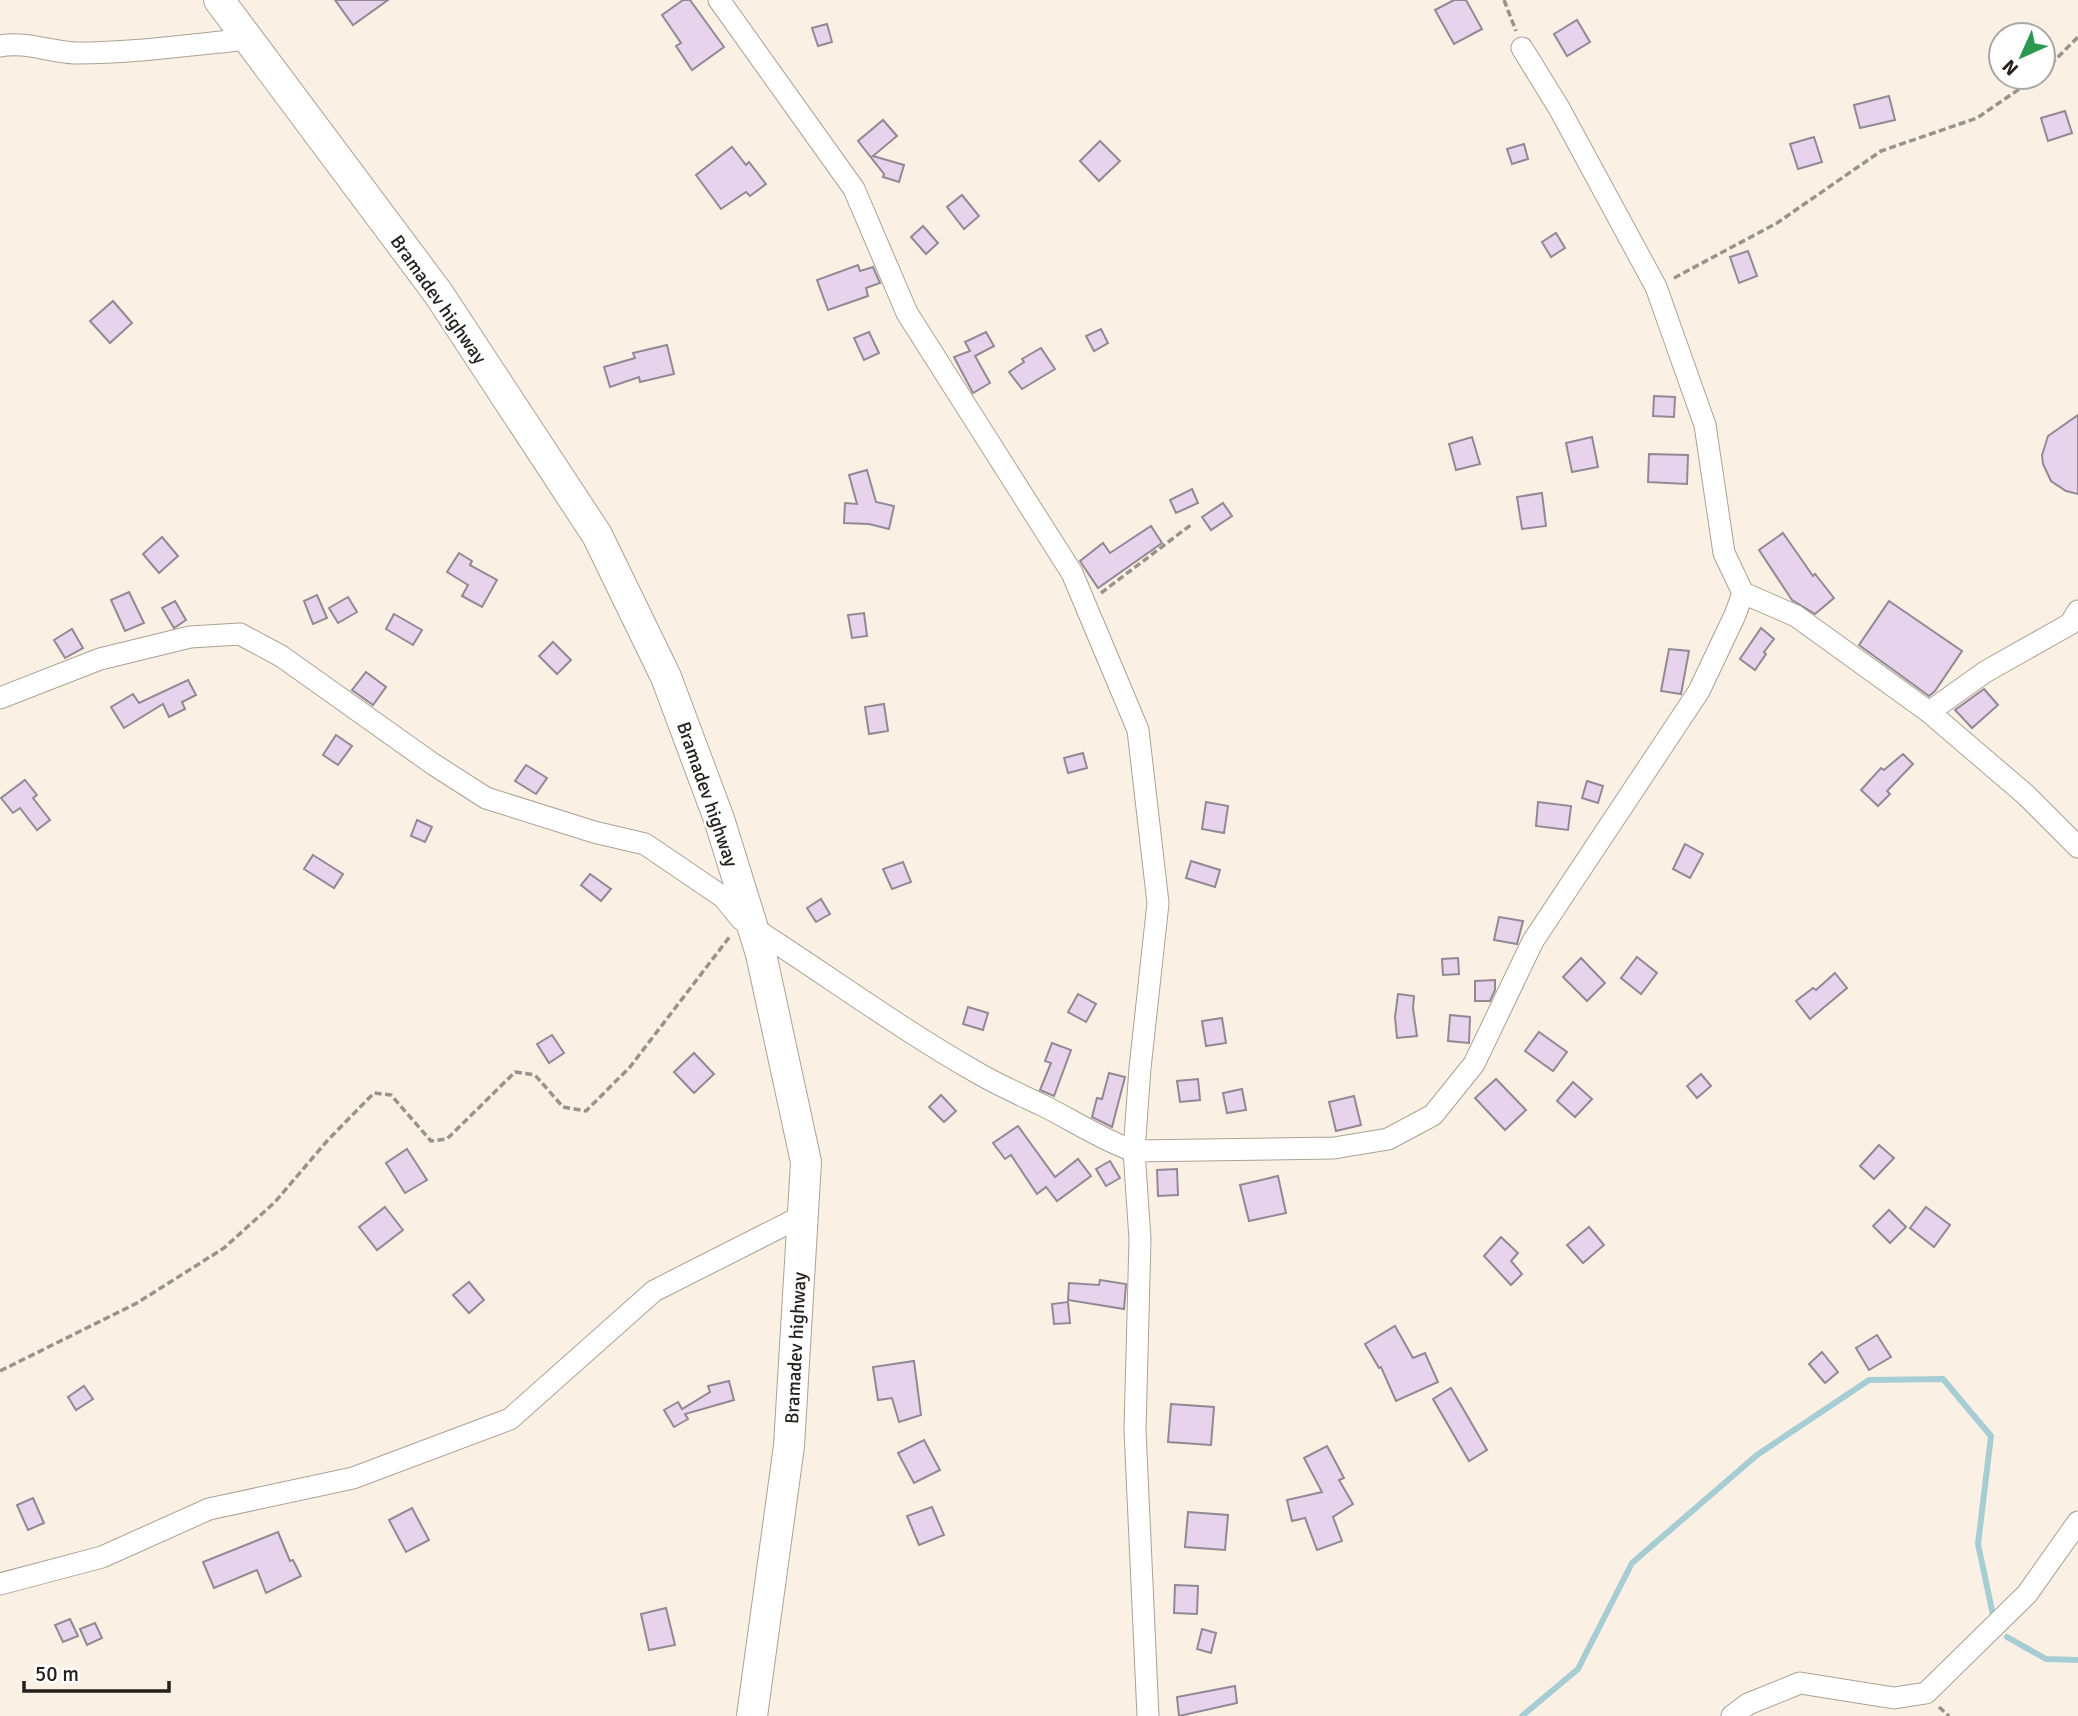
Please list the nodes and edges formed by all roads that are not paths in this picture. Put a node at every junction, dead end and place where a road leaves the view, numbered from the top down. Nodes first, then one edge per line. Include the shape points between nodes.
1 (219, 0) edge
2 (719, 0) edge
3 (248, 39) junction
4 (0, 46) edge
5 (1522, 48) road end
6 (1743, 593) junction
7 (2078, 611) edge
8 (0, 698) edge
9 (1929, 712) junction
10 (2078, 847) edge
11 (747, 923) junction
12 (1134, 1151) junction
13 (803, 1216) junction
14 (2078, 1522) edge
15 (0, 1584) edge
16 (752, 1716) edge
17 (1148, 1716) edge
18 (1732, 1716) edge

1 - 3 street, Bramadev highway
2 - 12 street via 854,189 907,313 1072,573 1138,730 1158,903
3 - 4 street via 73,53
3 - 11 street, Bramadev highway via 438,292 597,535 666,677 719,819
5 - 6 street via 1656,287 1705,425 1724,553
6 - 9 street via 1796,616
6 - 12 street via 1699,691 1533,941 1474,1064 1433,1115 1388,1139 1334,1149
7 - 9 street via 2070,624
8 - 11 street via 100,659 190,637 240,635 281,656 486,798 645,845 723,897
9 - 10 street via 2026,795
11 - 12 street via 978,1073 1110,1143
11 - 13 street, Bramadev highway via 761,954 806,1162
12 - 17 street via 1140,1239 1135,1430
13 - 15 street via 654,1291 510,1419 353,1478 209,1509 102,1558
13 - 16 street, Bramadev highway via 789,1446
14 - 18 street via 2027,1594 1926,1693 1895,1698 1800,1683 1748,1704

